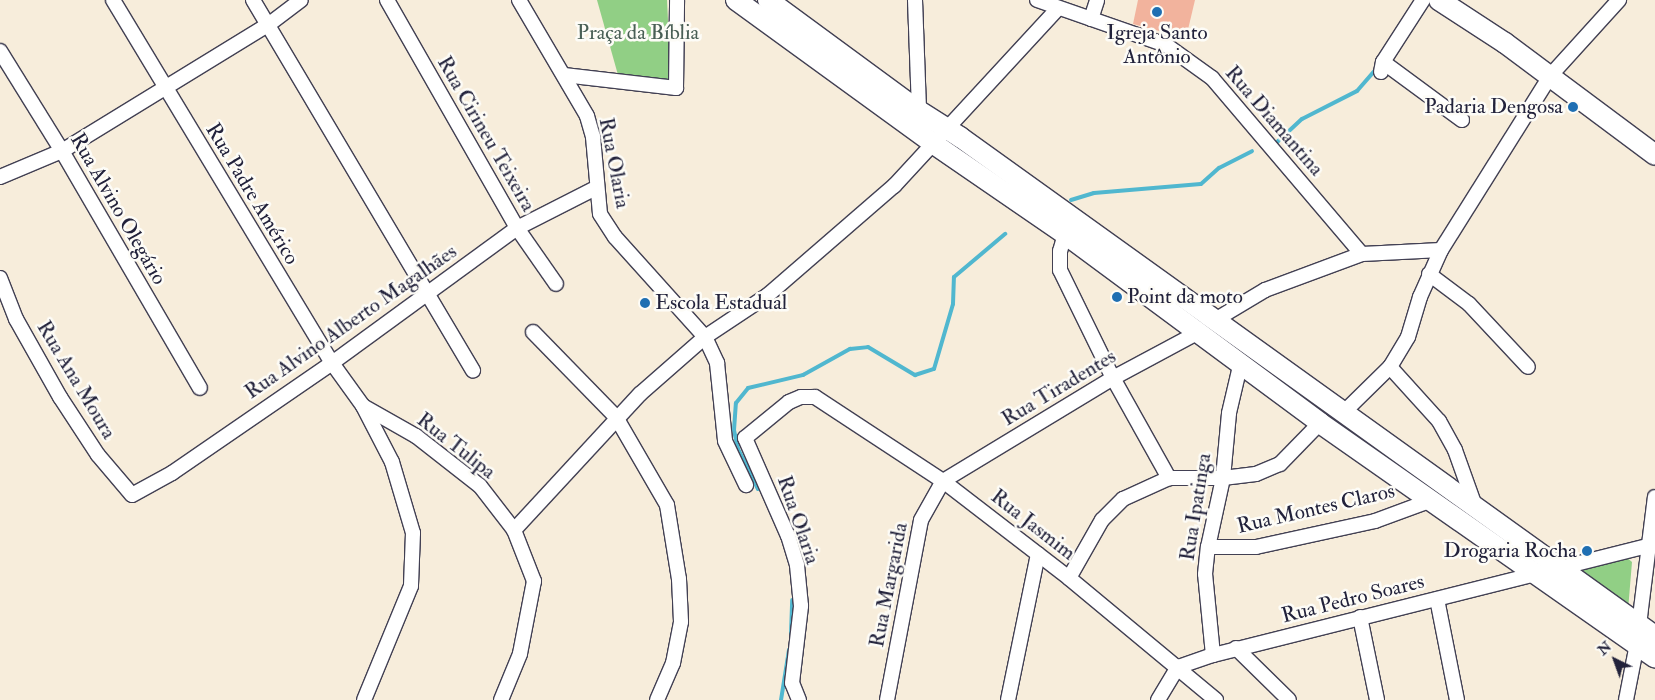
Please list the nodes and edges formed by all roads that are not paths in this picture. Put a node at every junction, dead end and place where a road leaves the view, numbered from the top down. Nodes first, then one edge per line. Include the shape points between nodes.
1 (113, 0) edge
2 (253, 0) edge
3 (301, 0) edge
4 (387, 0) edge
5 (520, 0) edge
6 (677, 0) edge
7 (736, 0) edge
8 (768, 0) edge
9 (915, 0) edge
10 (1037, 0) edge
11 (1097, 0) edge
12 (1423, 0) edge
13 (1439, 0) edge
14 (1619, 0) edge
15 (1058, 8) junction
16 (1091, 19) junction
17 (268, 24) junction
18 (0, 51) edge
19 (564, 75) junction
20 (1550, 76) junction
21 (164, 89) junction
22 (919, 112) junction
23 (1462, 120) dead end
24 (948, 129) junction
25 (934, 144) junction
26 (62, 150) junction
27 (1655, 155) edge
28 (0, 177) edge
29 (596, 188) junction
30 (516, 228) junction
31 (1065, 234) junction
32 (1441, 250) junction
33 (1362, 254) junction
34 (1429, 274) junction
35 (0, 278) edge
36 (556, 284) dead end
37 (426, 294) junction
38 (1215, 320) junction
39 (533, 332) dead end
40 (1197, 333) junction
41 (704, 337) junction
42 (332, 363) junction
43 (1240, 366) junction
44 (1390, 367) junction
45 (1528, 367) dead end
46 (473, 371) dead end
47 (1112, 378) junction
48 (200, 388) dead end
49 (815, 397) joint
50 (363, 406) junction
51 (1342, 414) junction
52 (616, 417) junction
53 (1320, 424) junction
54 (1168, 478) junction
55 (1223, 478) junction
56 (942, 481) junction
57 (746, 485) dead end
58 (132, 495) joint
59 (1655, 497) edge
60 (1432, 500) junction
61 (1475, 506) junction
62 (514, 530) junction
63 (1652, 545) edge
64 (1208, 547) junction
65 (1038, 554) junction
66 (1556, 568) junction
67 (1534, 574) junction
68 (1069, 578) junction
69 (1437, 599) junction
70 (1360, 617) junction
71 (1644, 635) edge
72 (1236, 648) junction
73 (1212, 655) junction
74 (1655, 658) edge
75 (1178, 667) junction
76 (364, 700) edge
77 (501, 700) edge
78 (657, 700) edge
79 (798, 700) edge
80 (887, 700) edge
81 (1008, 700) edge
82 (1158, 700) edge
83 (1216, 700) edge
84 (1289, 700) edge
85 (1377, 700) edge
86 (1457, 700) edge
87 (1626, 700) edge

1 - 21 street, Rua Padre Américo
2 - 17 street
3 - 17 street
4 - 30 street, Rua Cirineu Teixeira
5 - 19 street, Rua Olaria
6 - 19 street via 676,88
7 - 25 main road
8 - 22 main road
9 - 22 street
10 - 15 street, Rua Diamantina
11 - 16 street
12 - 23 street via 1382,67
13 - 20 main road
14 - 20 street
15 - 16 street, Rua Diamantina
15 - 24 street
16 - 33 street, Rua Diamantina via 1166,45 1212,78
17 - 21 street
17 - 37 street
18 - 26 street, Rua Alvino Olegário
19 - 29 street, Rua Olaria via 587,116 593,137
20 - 27 main road
20 - 32 street
21 - 26 street
21 - 42 street, Rua Padre Américo
22 - 24 main road
24 - 25 street
24 - 38 main road
25 - 31 main road
25 - 41 street via 894,186 768,295
26 - 28 street
26 - 48 street, Rua Alvino Olegário
29 - 30 street, Rua Alvino Alberto Magalhães
29 - 41 street, Rua Olaria via 600,214 615,237
30 - 36 street, Rua Cirineu Teixeira
30 - 37 street, Rua Alvino Alberto Magalhães
31 - 40 main road
31 - 47 street via 1060,251 1060,270
32 - 33 street
32 - 34 street
33 - 38 street via 1265,290
34 - 44 street via 1408,337
34 - 45 street via 1469,304
35 - 58 street, Rua Ana Moura via 16,319 60,397 98,455
37 - 42 street, Rua Alvino Alberto Magalhães
37 - 46 street
38 - 51 main road
39 - 52 street
40 - 43 main road
40 - 47 street, Rua Tiradentes
41 - 52 street
41 - 57 street, Rua Olaria via 717,363 722,386 725,441
42 - 50 street, Rua Padre Américo
42 - 58 street, Rua Alvino Alberto Magalhães via 172,473
43 - 53 main road
43 - 55 street, Rua Ipatinga via 1229,413
44 - 51 street
44 - 61 street via 1439,421 1456,450
47 - 54 street
47 - 56 street, Rua Tiradentes
49 - 56 street, Rua Jasmim
49 - 79 street, Rua Olaria via 801,397 789,402 745,438 785,529 797,565 801,606 792,683
50 - 62 street, Rua Tulipa via 416,436 480,486
50 - 76 street, Rua Padre Américo via 392,462 413,533 411,586
51 - 61 main road
52 - 62 street
52 - 78 street via 667,505 679,579 681,622 673,662
53 - 55 street via 1280,464 1256,474
53 - 60 main road
54 - 55 street
54 - 68 street via 1123,499 1102,520
55 - 64 street, Rua Ipatinga
56 - 65 street, Rua Jasmim
56 - 80 street, Rua Margarida via 921,520
59 - 63 street
60 - 64 street, Rua Montes Claros via 1375,521 1256,547
60 - 67 main road
61 - 66 main road
62 - 77 street, Rua Tulipa via 534,581 520,654
63 - 66 street, Rua Pedro Soares
63 - 71 street
64 - 73 street, Rua Ipatinga via 1205,574
65 - 68 street, Rua Jasmim
65 - 81 street
66 - 67 street, Rua Pedro Soares
66 - 71 main road
67 - 69 street, Rua Pedro Soares
67 - 71 main road
68 - 75 street, Rua Jasmim
69 - 70 street, Rua Pedro Soares
69 - 86 street
70 - 72 street, Rua Pedro Soares
70 - 85 street
71 - 74 main road
71 - 87 street
72 - 73 street, Rua Pedro Soares
72 - 84 street
73 - 75 street, Rua Pedro Soares
75 - 82 street
75 - 83 street, Rua Jasmim

